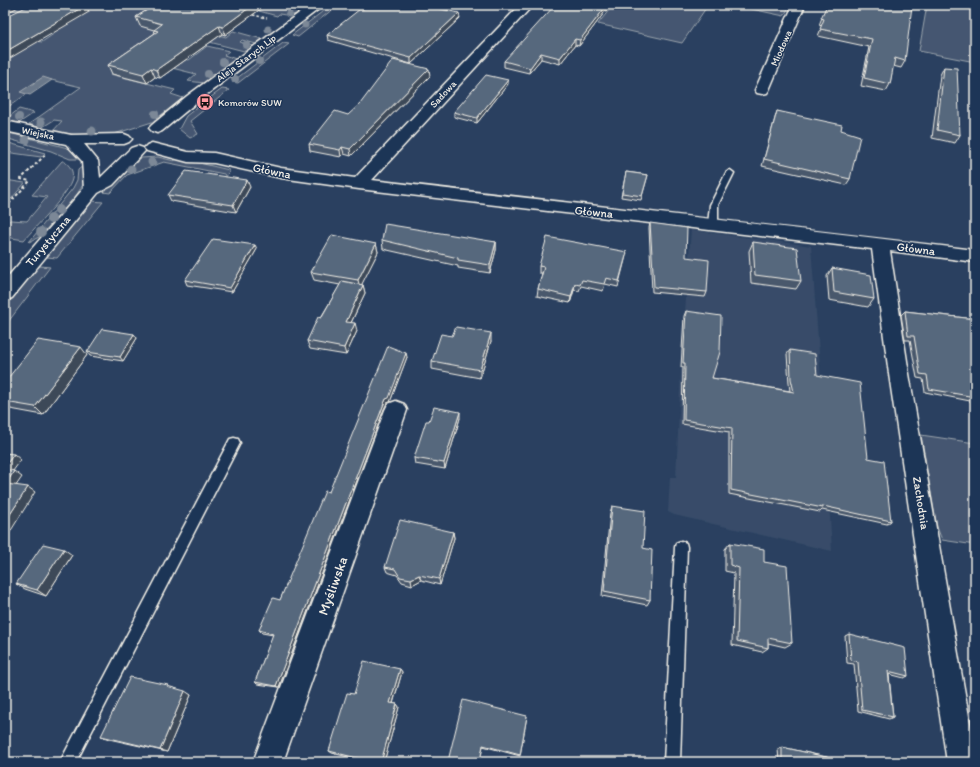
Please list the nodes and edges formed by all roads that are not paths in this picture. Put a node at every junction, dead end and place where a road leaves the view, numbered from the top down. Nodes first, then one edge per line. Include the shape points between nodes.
1 (318, 5) edge
2 (527, 5) edge
3 (799, 5) edge
4 (762, 90) dead end
5 (5, 126) edge
6 (142, 139) junction
7 (71, 140) junction
8 (730, 173) dead end
9 (359, 184) junction
10 (92, 185) junction
11 (714, 225) junction
12 (880, 245) junction
13 (975, 256) edge
14 (5, 293) edge
15 (396, 410) dead end
16 (234, 443) dead end
17 (680, 547) dead end
18 (68, 762) edge
19 (268, 762) edge
20 (672, 762) edge
21 (962, 762) edge

1 - 6 street, Aleja Starych Lip
2 - 9 street, Sadowa
3 - 4 street, Miodowa
5 - 7 street, Wiejska
6 - 7 street, Wiejska
6 - 9 street, Główna via 188,157 214,158 271,171
6 - 10 street, Turystyczna via 107,181
7 - 10 street, Wiejska via 90,160 93,171
8 - 11 lane via 714,205
9 - 11 street, Główna
10 - 14 street, Turystyczna
11 - 12 street, Główna via 791,232
12 - 13 street, Główna
12 - 21 street, Zachodnia
15 - 19 street, Myśliwska
16 - 18 lane
17 - 20 lane

